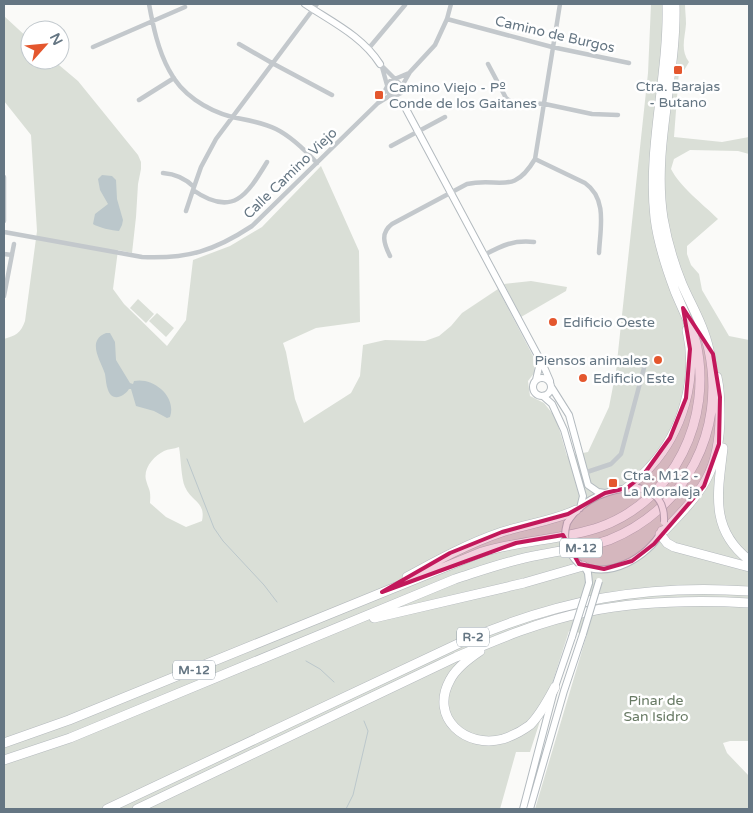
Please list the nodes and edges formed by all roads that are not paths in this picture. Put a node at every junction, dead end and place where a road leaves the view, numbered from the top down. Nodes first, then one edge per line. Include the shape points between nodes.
1 (149, 4) edge
2 (305, 4) edge
3 (451, 4) edge
4 (560, 4) edge
5 (667, 4) edge
6 (675, 4) edge
7 (404, 5) dead end
8 (315, 6) edge
9 (185, 7) dead end
10 (447, 19) junction
11 (152, 21) junction
12 (239, 44) dead end
13 (93, 47) dead end
14 (552, 47) junction
15 (369, 48) junction
16 (272, 63) junction
17 (629, 63) dead end
18 (380, 64) junction
19 (488, 64) dead end
20 (410, 72) junction
21 (174, 78) junction
22 (395, 80) junction
23 (402, 86) junction
24 (386, 87) junction
25 (401, 93) junction
26 (332, 95) dead end
27 (392, 96) junction
28 (139, 100) dead end
29 (378, 103) junction
30 (545, 104) junction
31 (406, 109) junction
32 (618, 114) dead end
33 (232, 116) junction
34 (445, 117) dead end
35 (418, 131) junction
36 (391, 146) dead end
37 (535, 159) junction
38 (267, 162) dead end
39 (317, 163) junction
40 (163, 173) dead end
41 (4, 177) edge
42 (194, 189) junction
43 (450, 192) junction
44 (186, 211) dead end
45 (4, 221) edge
46 (4, 232) edge
47 (534, 242) dead end
48 (14, 244) dead end
49 (599, 253) dead end
50 (4, 254) edge
51 (12, 255) junction
52 (484, 255) junction
53 (390, 256) dead end
54 (4, 296) edge
55 (683, 308) junction
56 (708, 348) junction
57 (538, 356) junction
58 (644, 360) dead end
59 (536, 380) junction
60 (551, 385) junction
61 (543, 396) junction
62 (720, 397) junction
63 (584, 473) junction
64 (627, 488) junction
65 (604, 493) junction
66 (578, 509) junction
67 (662, 529) junction
68 (749, 560) edge
69 (582, 565) junction
70 (749, 567) edge
71 (604, 569) junction
72 (382, 592) junction
73 (749, 592) edge
74 (749, 603) edge
75 (585, 612) junction
76 (331, 632) junction
77 (556, 687) junction
78 (4, 743) edge
79 (4, 760) edge
80 (108, 809) edge
81 (137, 809) edge
82 (523, 809) edge
83 (530, 809) edge

1 - 11 street
2 - 8 street
3 - 10 street
4 - 14 street
5 - 55 highway, M-12 via 668,27 653,186 661,252
6 - 56 highway, M-12 via 660,177 662,212 672,255
7 - 15 street
8 - 15 street
8 - 16 street
9 - 11 street
10 - 14 street, Camino de Burgos
10 - 20 street via 435,45
11 - 13 street
11 - 21 street via 162,54
12 - 16 street
14 - 17 street, Camino de Burgos
14 - 30 street
15 - 18 street
16 - 26 street
16 - 33 street
18 - 22 street
18 - 24 street
19 - 30 street via 506,98 514,104
20 - 22 street
20 - 23 street
21 - 28 street
21 - 33 street via 188,95 217,112
22 - 23 street
22 - 24 street
23 - 25 street
24 - 27 street
24 - 29 street, Calle Camino Viejo
25 - 27 street
25 - 31 street
27 - 29 street, Calle Camino Viejo
27 - 31 street
29 - 39 street, Calle Camino Viejo
30 - 32 street via 592,114
30 - 37 street
31 - 35 street
33 - 39 street via 275,128 296,142
33 - 42 street via 208,154
34 - 35 street
35 - 36 street
35 - 43 street
37 - 43 street via 515,181 505,184 478,181
37 - 49 street via 591,187 601,208
38 - 42 street via 250,189 231,201 213,202
39 - 46 street, Calle Camino Viejo via 252,226 230,241 184,256 142,257
40 - 42 street via 178,176
41 - 45 street
42 - 44 street
43 - 52 street
43 - 53 street via 387,228 384,240
47 - 52 street via 510,243
48 - 51 street
50 - 51 street
51 - 54 street
52 - 57 street
55 - 64 highway via 690,360 682,410 675,430 657,459
55 - 72 highway, M-12 via 694,336 699,362 698,412 683,453 648,498 600,527 491,549
56 - 62 highway via 713,354
56 - 76 highway, M-12 via 713,394 704,445 677,490 655,513 630,530 607,540 505,562 455,579
57 - 59 street
57 - 60 street
58 - 63 street via 620,454 611,464
59 - 60 street via 543,377
59 - 61 street via 533,389
60 - 61 street via 549,394
60 - 63 street via 569,415
61 - 66 street via 552,404 564,430 583,496
62 - 67 highway via 719,444 711,472 695,498 665,530
62 - 68 highway via 724,439 718,483 719,513 731,541
63 - 65 street via 588,485
64 - 65 street
64 - 67 street, bridge via 649,490 660,501 664,513
65 - 66 street
66 - 69 street, bridge via 567,523 564,540 570,553
66 - 72 highway via 478,541
67 - 70 highway via 670,546
67 - 71 street via 654,544 637,558 621,566
69 - 71 street
69 - 76 highway via 524,583 378,616
69 - 77 street, bridge via 588,573 589,583
71 - 83 street, bridge
72 - 78 highway, M-12 via 87,713
73 - 80 highway, R-2 via 689,589 625,594 588,600 521,619 464,641
74 - 75 highway, R-2 via 666,602
75 - 77 highway via 511,638 472,656 450,680 444,698 446,712 454,727 465,736 495,741 528,726
75 - 81 highway, R-2 via 506,636 456,657
76 - 79 highway, M-12 via 70,738
77 - 82 street

